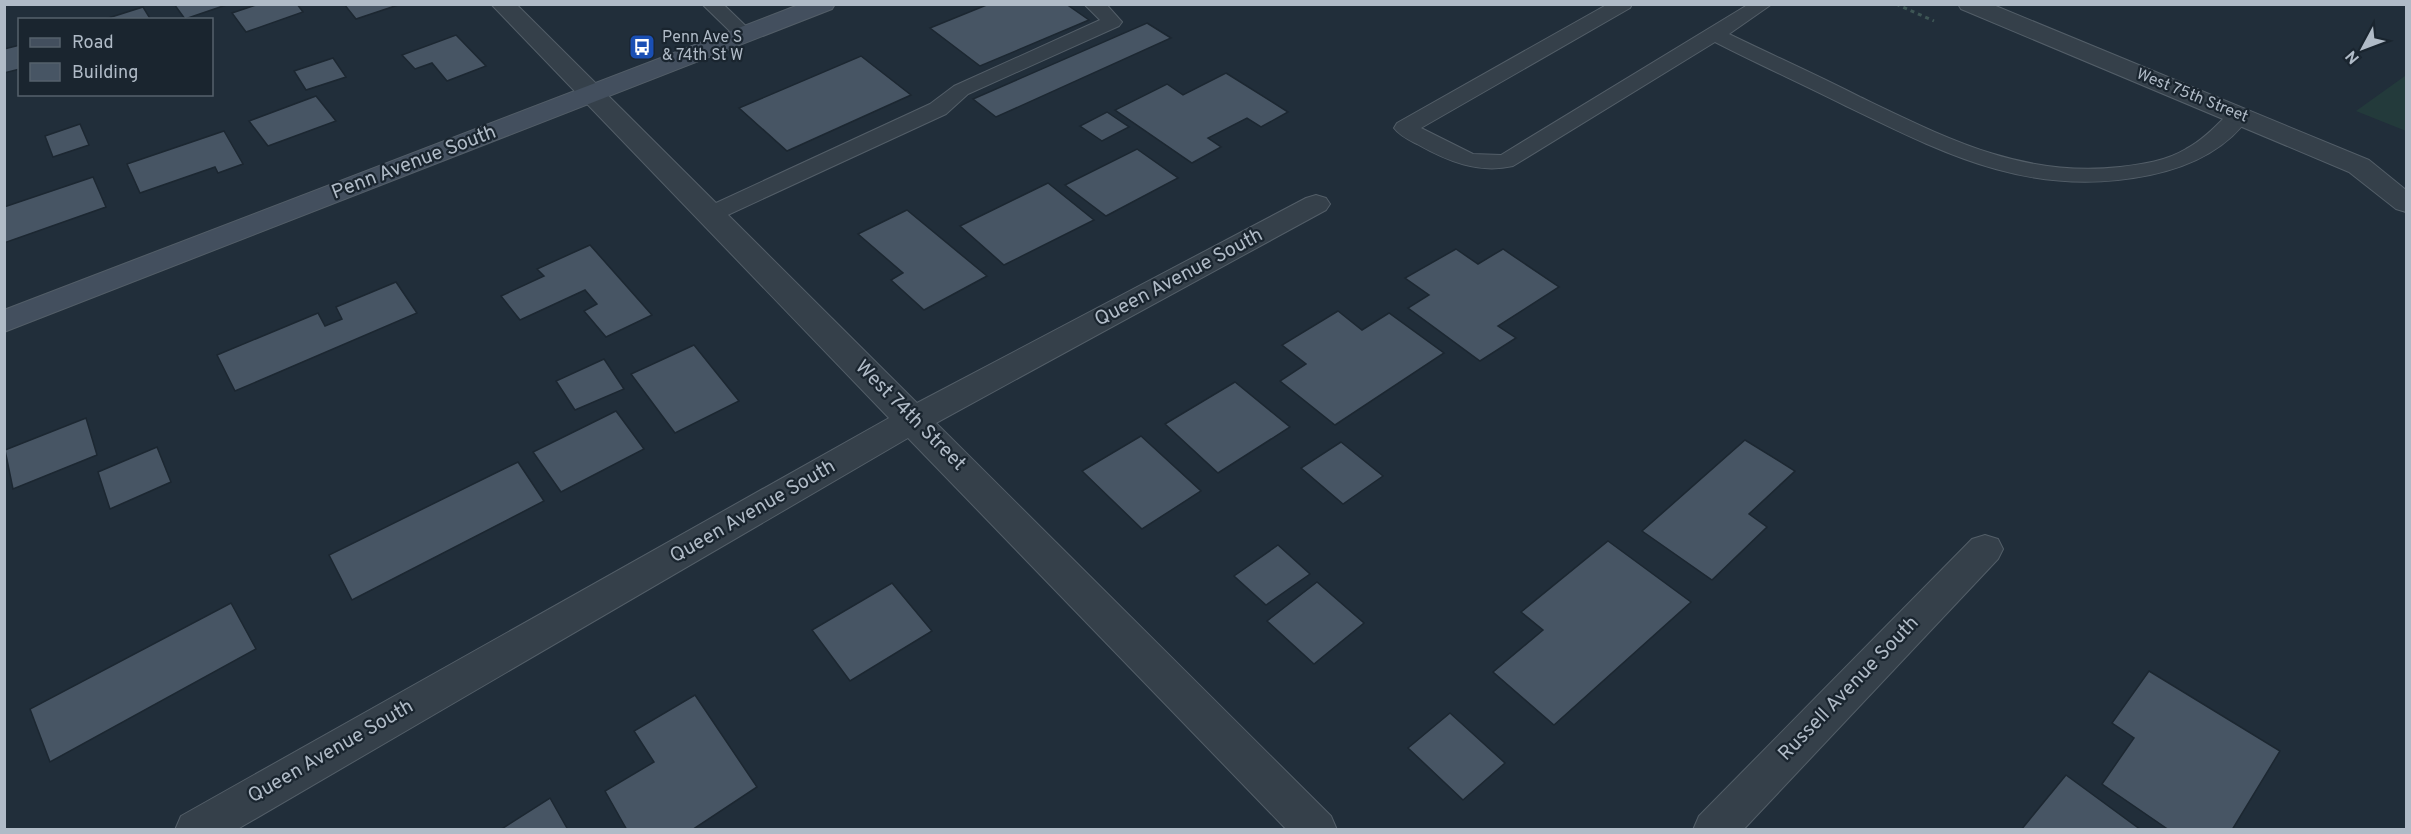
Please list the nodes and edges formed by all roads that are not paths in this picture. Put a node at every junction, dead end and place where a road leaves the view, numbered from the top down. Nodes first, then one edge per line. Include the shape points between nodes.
1 (502, 4) edge
2 (711, 4) edge
3 (824, 4) edge
4 (1093, 4) edge
5 (1623, 4) edge
6 (1763, 4) edge
7 (1969, 4) edge
8 (1714, 34) junction
9 (745, 35) junction
10 (593, 94) junction
11 (2239, 116) junction
12 (2406, 203) edge
13 (1316, 204) dead end
14 (711, 214) junction
15 (4, 322) edge
16 (914, 420) junction
17 (1985, 549) dead end
18 (196, 830) edge
19 (1316, 830) edge
20 (1714, 830) edge

1 - 10 street, West 74th Street
2 - 9 lane
3 - 9 main road, Penn Avenue South
4 - 14 lane via 1112,22 961,90 938,109
5 - 8 lane via 1405,128 1476,162 1504,161
6 - 8 lane
7 - 11 street, West 75th Street
8 - 11 lane via 1942,144 2017,170 2109,176 2164,166 2196,153
9 - 10 main road, Penn Avenue South
10 - 14 street, West 74th Street
10 - 15 main road, Penn Avenue South
11 - 12 street, West 75th Street via 2359,166
13 - 16 street, Queen Avenue South
14 - 16 street, West 74th Street
16 - 18 street, Queen Avenue South
16 - 19 street, West 74th Street
17 - 20 street, Russell Avenue South

